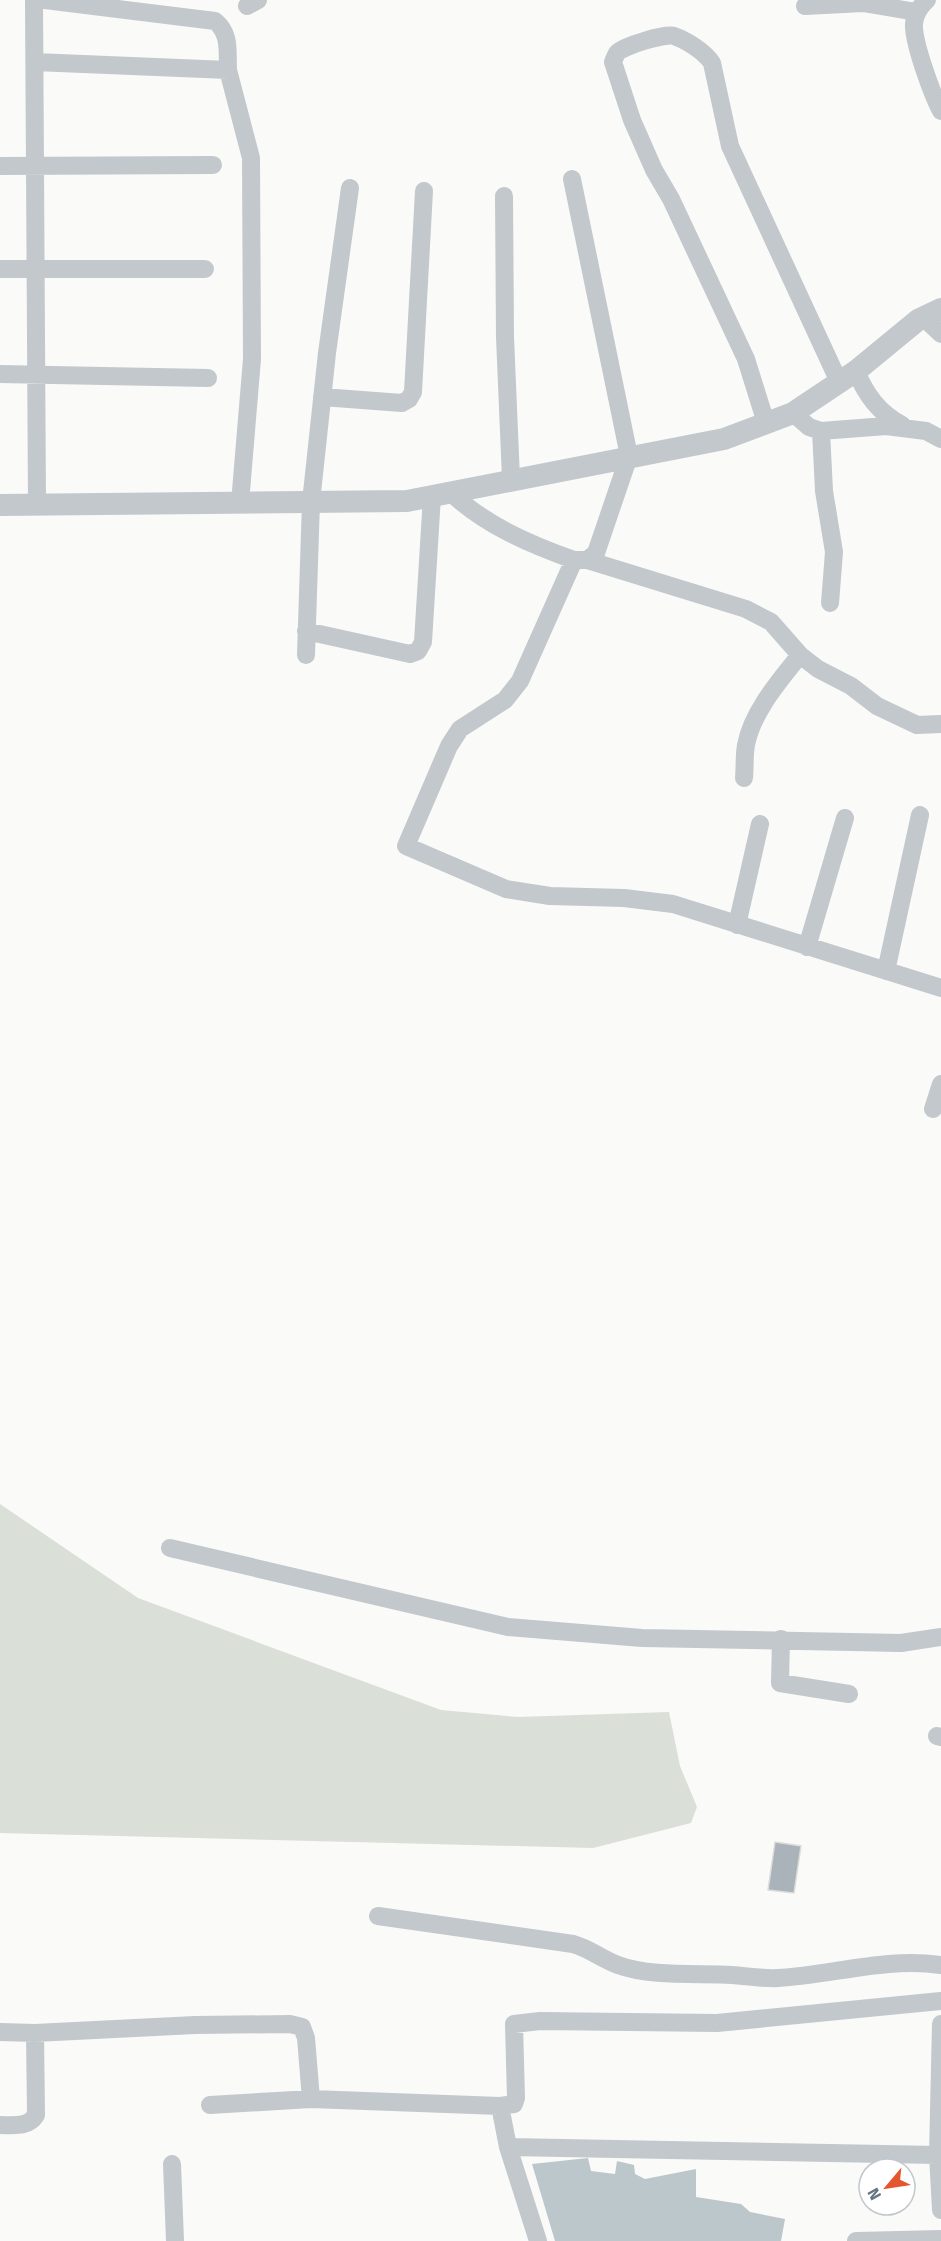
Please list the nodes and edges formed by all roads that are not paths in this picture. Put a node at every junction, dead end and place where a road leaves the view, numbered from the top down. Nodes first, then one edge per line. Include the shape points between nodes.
1 (34, 0) edge
2 (45, 0) edge
3 (74, 2) edge
4 (805, 6) dead end
5 (922, 6) edge
6 (35, 62) junction
7 (228, 70) junction
8 (941, 111) edge
9 (213, 165) dead end
10 (0, 166) edge
11 (36, 168) junction
12 (572, 179) dead end
13 (350, 188) dead end
14 (424, 191) dead end
15 (504, 196) dead end
16 (0, 269) edge
17 (205, 269) dead end
18 (36, 270) junction
19 (932, 313) edge
20 (941, 334) edge
21 (37, 373) junction
22 (0, 374) edge
23 (848, 376) junction
24 (208, 378) dead end
25 (322, 397) junction
26 (793, 413) junction
27 (766, 423) junction
28 (909, 428) junction
29 (821, 431) junction
30 (941, 439) edge
31 (629, 456) junction
32 (511, 479) junction
33 (441, 494) junction
34 (311, 502) junction
35 (240, 503) junction
36 (0, 505) edge
37 (37, 505) junction
38 (581, 560) junction
39 (830, 603) dead end
40 (306, 631) junction
41 (306, 655) dead end
42 (800, 655) junction
43 (941, 724) edge
44 (744, 778) dead end
45 (920, 815) dead end
46 (845, 818) dead end
47 (760, 824) dead end
48 (737, 925) junction
49 (807, 947) junction
50 (886, 971) junction
51 (941, 988) edge
52 (941, 1084) edge
53 (933, 1108) dead end
54 (170, 1548) dead end
55 (941, 1637) edge
56 (781, 1639) junction
57 (849, 1694) dead end
58 (378, 1916) dead end
59 (941, 1965) edge
60 (941, 2001) edge
61 (941, 2024) edge
62 (0, 2031) edge
63 (35, 2033) junction
64 (311, 2098) junction
65 (210, 2105) dead end
66 (500, 2106) junction
67 (0, 2125) edge
68 (508, 2147) junction
69 (938, 2155) junction
70 (172, 2164) dead end
71 (941, 2200) edge
72 (941, 2210) edge
73 (941, 2239) edge
74 (174, 2241) edge
75 (538, 2241) edge
76 (856, 2241) edge

1 - 6 street
2 - 3 street
3 - 7 street via 216,21 227,39
4 - 5 street
5 - 8 street via 914,27
6 - 7 street
6 - 11 street
7 - 35 street via 251,158 252,359
9 - 11 street
10 - 11 street
11 - 18 street
12 - 31 street
13 - 25 street
14 - 25 street via 413,392 402,403
15 - 32 street
16 - 18 street
17 - 18 street
18 - 21 street
19 - 20 street
19 - 23 street
21 - 22 street
21 - 24 street
21 - 37 street
23 - 26 street
23 - 27 street via 730,146 708,56 674,35 623,49 613,62 632,120 746,359
23 - 28 street via 887,417
25 - 34 street
26 - 27 street
26 - 29 street via 809,428
27 - 31 street via 724,439
28 - 29 street
28 - 30 street
29 - 39 street via 824,491 834,552
31 - 32 street
31 - 38 street via 596,553
32 - 33 street
33 - 34 street via 407,501
33 - 38 street via 510,534
33 - 40 street via 423,642 418,651 410,654
34 - 35 street
34 - 40 street
35 - 37 street
36 - 37 street
38 - 42 street via 746,609 771,622
38 - 48 street via 520,681 505,700 460,729 449,746 406,846 506,889 550,896 673,904
40 - 41 street
42 - 43 street via 877,706 917,725
42 - 44 street via 754,724 746,743
45 - 50 street
46 - 49 street
47 - 48 street
48 - 49 street
49 - 50 street
50 - 51 street
52 - 53 street
54 - 56 street via 508,1627 642,1638
55 - 56 street via 901,1642
56 - 57 street via 780,1683
58 - 59 street via 573,1944 592,1949 620,1966 683,1974 775,1979 912,1961
60 - 66 street via 717,2023 514,2024 516,2098 514,2104
61 - 69 street
62 - 63 street
63 - 64 street via 290,2024 302,2027 306,2038
63 - 67 street via 36,2115 23,2125
64 - 65 street
64 - 66 street
66 - 68 street
68 - 69 street
68 - 75 street
69 - 71 street
70 - 74 street
71 - 72 street
73 - 76 street

